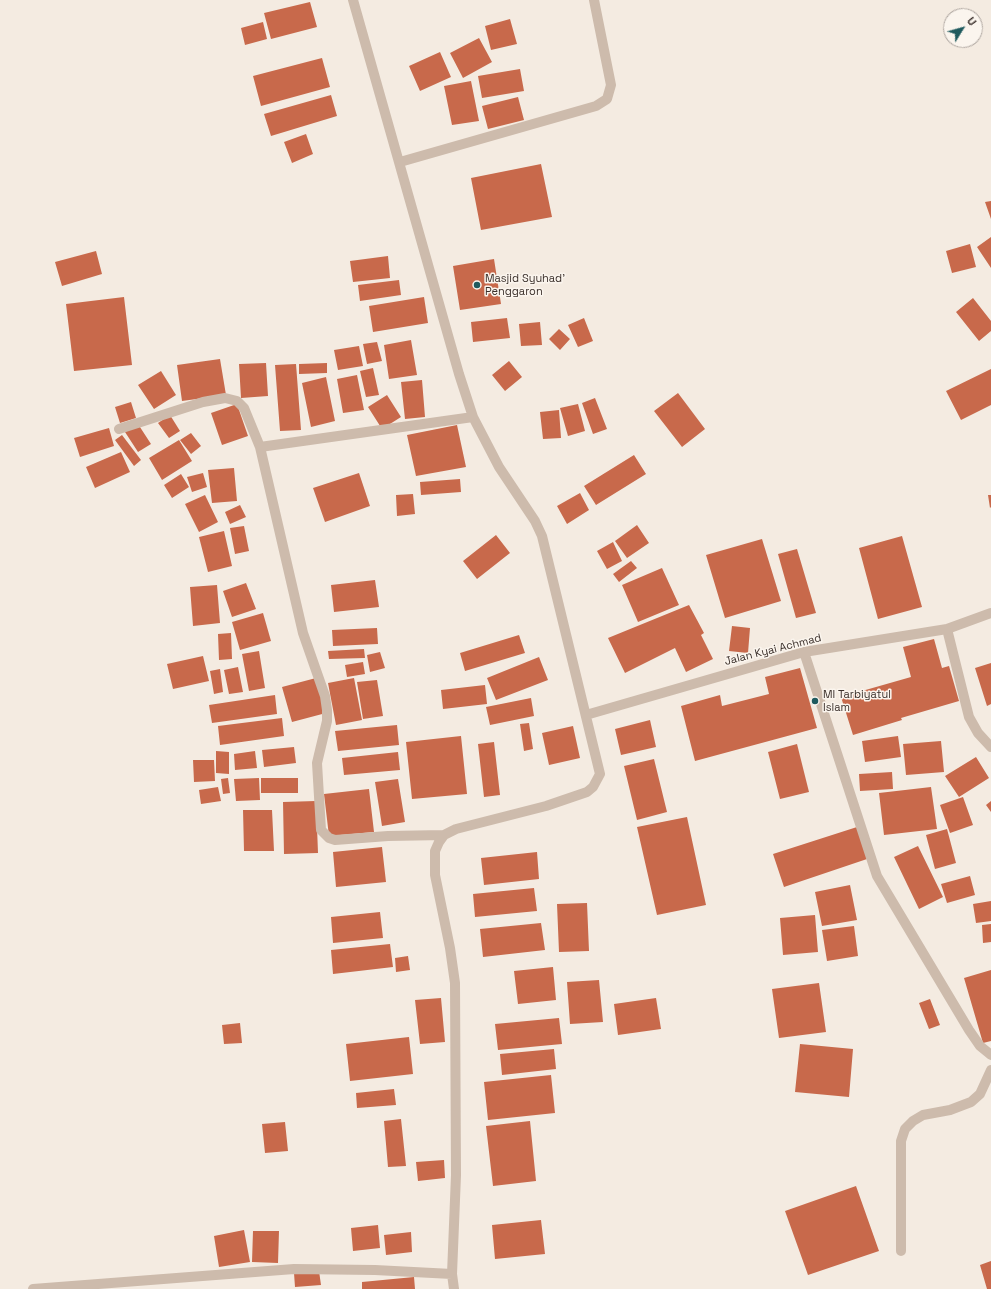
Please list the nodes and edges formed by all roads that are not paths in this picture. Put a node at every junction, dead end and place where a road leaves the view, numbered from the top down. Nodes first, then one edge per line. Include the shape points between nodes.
1 (352, 0) edge
2 (594, 0) edge
3 (400, 162) junction
4 (473, 417) junction
5 (119, 429) dead end
6 (260, 447) junction
7 (991, 613) edge
8 (947, 629) junction
9 (804, 652) junction
10 (586, 715) junction
11 (991, 747) edge
12 (444, 835) junction
13 (991, 1055) edge
14 (991, 1070) edge
15 (901, 1251) dead end
16 (452, 1274) junction
17 (33, 1289) edge
18 (454, 1289) edge

1 - 3 street
2 - 3 street via 611,85 607,99 596,106
3 - 4 street
4 - 6 street
4 - 10 street via 499,467 536,521 542,536
5 - 6 street via 203,402 225,398 237,401 244,408
6 - 12 street via 303,633 325,696 327,721 317,763 321,830 335,840
7 - 8 street, Jalan Kyai Achmad
8 - 9 street, Jalan Kyai Achmad
8 - 11 street via 969,717 978,733
9 - 10 street, Jalan Kyai Achmad
9 - 13 street via 877,876 969,1030 980,1046
10 - 12 street via 600,774 594,787 587,792 546,806 456,829
12 - 16 street via 435,851 435,875 455,983 456,1175
14 - 15 street via 980,1094 971,1102 950,1110 923,1115 905,1129 901,1141
16 - 17 street via 294,1269
16 - 18 street

